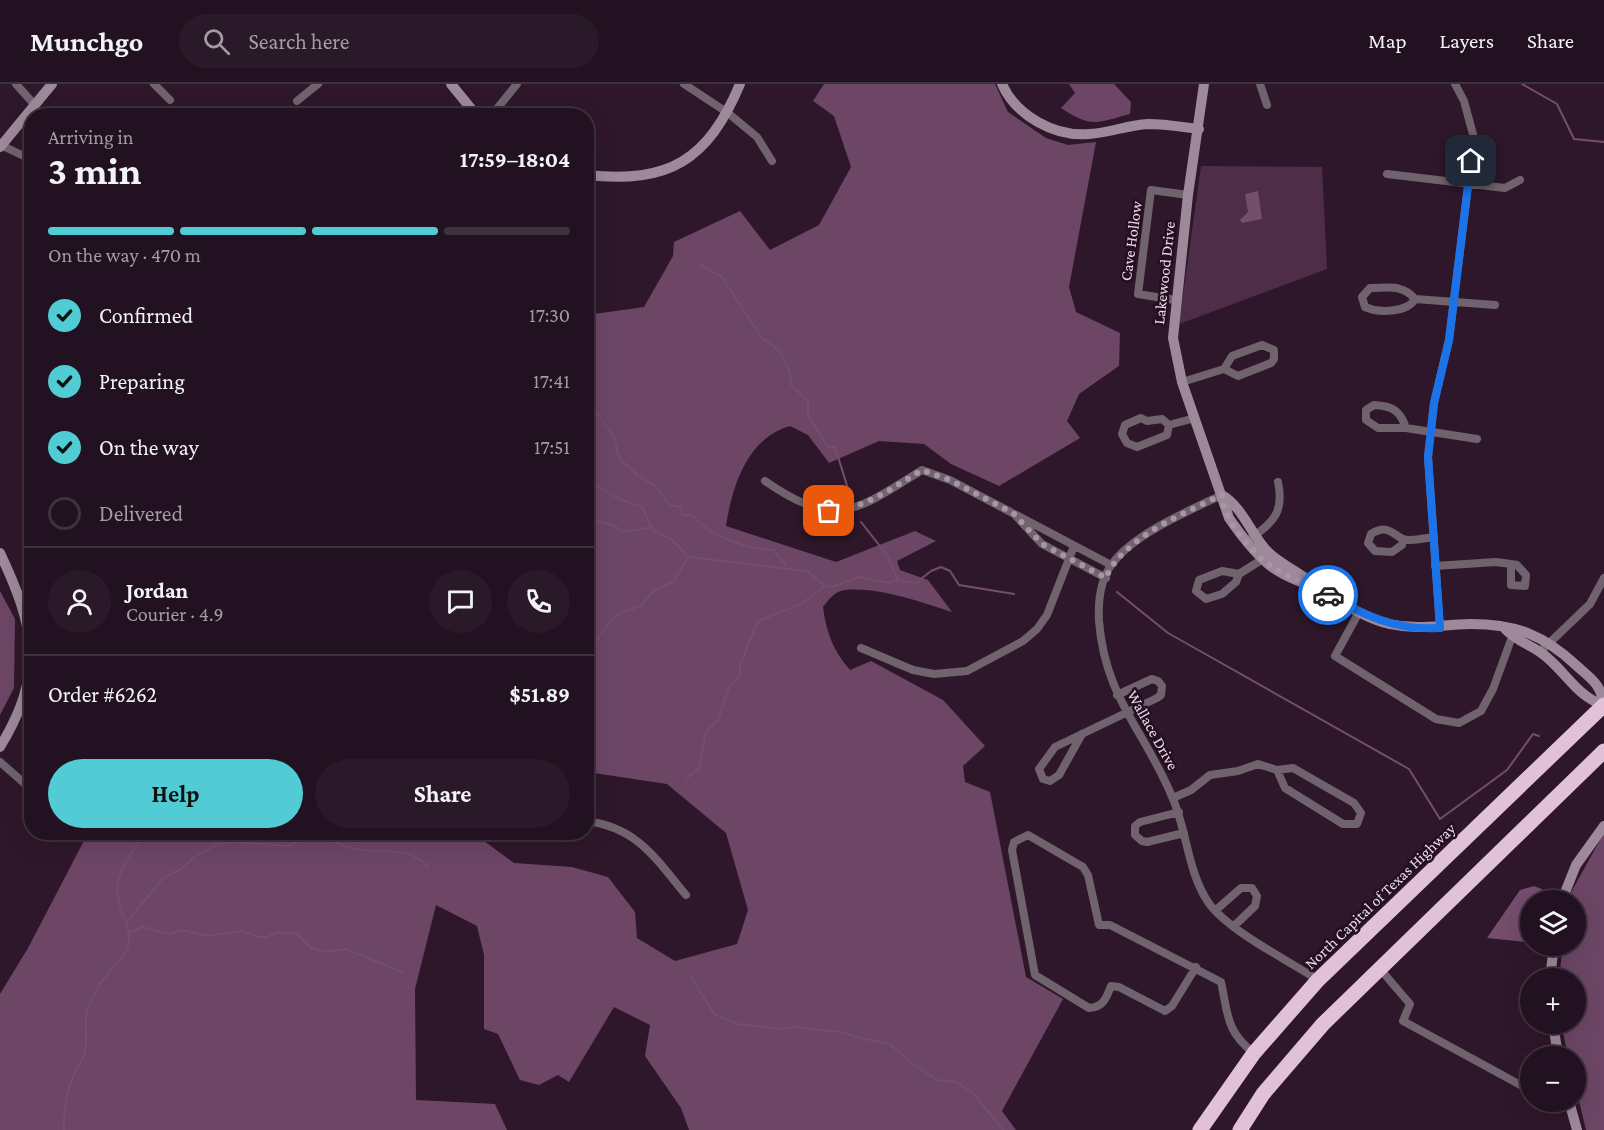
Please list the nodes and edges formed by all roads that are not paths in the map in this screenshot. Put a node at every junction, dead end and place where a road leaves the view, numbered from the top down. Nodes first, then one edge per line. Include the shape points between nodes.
1 (16, 84) edge
2 (52, 84) edge
3 (154, 84) edge
4 (318, 84) edge
5 (451, 84) edge
6 (517, 84) edge
7 (684, 84) edge
8 (740, 84) edge
9 (1002, 84) edge
10 (1204, 84) edge
11 (1260, 84) edge
12 (1455, 84) edge
13 (170, 100) dead end
14 (297, 101) dead end
15 (33, 103) junction
16 (1267, 105) dead end
17 (29, 108) edge
18 (470, 108) edge
19 (498, 108) edge
20 (728, 113) junction
21 (24, 115) edge
22 (1199, 129) junction
23 (1, 146) edge
24 (24, 156) edge
25 (772, 161) dead end
26 (1387, 174) dead end
27 (594, 176) edge
28 (1520, 180) dead end
29 (1468, 184) junction
30 (1188, 195) junction
31 (1415, 299) junction
32 (1175, 300) junction
33 (1455, 302) junction
34 (1495, 305) dead end
35 (1224, 369) junction
36 (1182, 382) junction
37 (1195, 418) junction
38 (1169, 426) junction
39 (1406, 428) junction
40 (1430, 431) junction
41 (1477, 439) dead end
42 (765, 481) dead end
43 (1278, 482) dead end
44 (1222, 495) junction
45 (1013, 513) junction
46 (1434, 537) junction
47 (1249, 538) junction
48 (1403, 539) dead end
49 (1074, 546) junction
50 (0, 553) edge
51 (1267, 556) junction
52 (1070, 558) junction
53 (1511, 564) dead end
54 (1111, 565) junction
55 (1435, 566) junction
56 (1239, 574) junction
57 (1106, 578) junction
58 (1604, 578) edge
59 (24, 607) edge
60 (1359, 612) junction
61 (1440, 628) junction
62 (1509, 633) junction
63 (1549, 642) junction
64 (861, 648) dead end
65 (1540, 652) junction
66 (24, 693) edge
67 (1117, 695) junction
68 (1604, 705) edge
69 (1125, 714) junction
70 (1082, 734) junction
71 (0, 747) edge
72 (1604, 751) edge
73 (0, 762) edge
74 (1277, 770) junction
75 (24, 783) edge
76 (1173, 798) junction
77 (1179, 812) junction
78 (594, 821) edge
79 (1604, 825) edge
80 (1184, 833) junction
81 (1566, 890) edge
82 (686, 896) dead end
83 (1216, 910) junction
84 (1234, 926) junction
85 (1196, 967) junction
86 (1380, 969) junction
87 (1318, 980) junction
88 (1254, 1053) junction
89 (1520, 1085) edge
90 (1572, 1112) edge
91 (1200, 1130) edge
92 (1240, 1130) edge
93 (1577, 1130) edge

1 - 15 street
2 - 15 street
3 - 13 street
4 - 14 street
5 - 18 street
6 - 19 street
7 - 20 street
8 - 20 street
9 - 22 street via 1017,106 1055,130 1090,134 1148,124
10 - 22 street, Lakewood Drive
11 - 16 street
12 - 29 street via 1474,138
15 - 17 street
20 - 25 street via 757,137
20 - 27 street via 702,148 678,165 649,174
21 - 23 street
22 - 30 street, Lakewood Drive
23 - 24 street
26 - 29 street
28 - 29 street via 1505,188
29 - 33 street
30 - 32 street, Lakewood Drive
30 - 32 street, Cave Hollow via 1151,190 1138,294
31 - 31 street via 1398,287 1370,288 1362,297 1370,310 1402,310
31 - 33 street
32 - 36 street, Lakewood Drive via 1173,338
33 - 34 street
33 - 40 street
35 - 35 street via 1238,376 1271,363 1274,350 1262,345 1232,356
35 - 36 street
36 - 37 street, Lakewood Drive
37 - 38 street
37 - 44 street, Lakewood Drive
38 - 38 street via 1162,419 1141,418 1127,422 1122,434 1127,443 1137,447 1163,439
39 - 39 street via 1399,411 1393,408 1374,405 1366,410 1366,420 1371,425 1394,430
39 - 40 street
40 - 41 street
40 - 46 street via 1428,473
42 - 45 street via 790,499 813,508 849,510 866,505 922,470
43 - 47 street via 1282,499 1278,512 1267,526
44 - 47 street, Lakewood Drive via 1229,518
44 - 54 street, Wallace Drive via 1178,516
45 - 49 street
45 - 52 street via 1042,544
46 - 48 street
46 - 55 street
47 - 51 street, Lakewood Drive
49 - 52 street
49 - 54 street
50 - 59 street
51 - 56 street
51 - 60 street, Lakewood Drive via 1278,570
52 - 57 street
52 - 64 street via 1047,615 1037,629 1023,641 967,671 924,672
53 - 55 street
54 - 57 street, Wallace Drive
55 - 61 street
56 - 56 street via 1222,571 1199,580 1198,595 1206,599 1222,594
57 - 67 street, Wallace Drive via 1100,592 1100,633
58 - 63 street via 1590,604
60 - 61 street, Lakewood Drive via 1386,623
60 - 62 street via 1335,656 1436,719 1459,723 1481,711 1493,689
61 - 62 street, Lakewood Drive via 1470,624
62 - 63 street, Lakewood Drive via 1517,627
62 - 65 street, Lakewood Drive
63 - 65 street
63 - 68 street, Lakewood Drive via 1602,689
65 - 68 street, Lakewood Drive via 1589,701
66 - 71 street
67 - 69 street, Wallace Drive
67 - 69 street via 1152,679 1162,686 1161,695
68 - 87 highway, North Capital of Texas Highway
69 - 70 street
69 - 76 street, Wallace Drive
70 - 70 street via 1050,750 1039,769 1043,779 1050,781 1059,775
72 - 86 highway
73 - 75 street
74 - 74 street via 1285,788 1343,824 1356,824 1361,819 1354,803 1304,773 1289,767
74 - 76 street via 1258,764 1210,775
76 - 77 street, Wallace Drive
77 - 80 street, Wallace Drive
77 - 80 street via 1140,822 1135,826 1135,835 1147,842
78 - 82 street via 631,834 647,847
79 - 81 street via 1576,865
80 - 83 street, Wallace Drive via 1199,883
83 - 84 street, Wallace Drive
83 - 84 street via 1241,888 1252,888 1257,896 1255,906
84 - 87 street, Wallace Drive
85 - 85 street via 1110,925 1099,925 1083,867 1028,835 1014,842 1012,850 1035,975 1089,1008 1105,1002 1111,986 1165,1011
85 - 88 street via 1221,982 1237,1041
86 - 89 street via 1410,1004 1403,1021
86 - 92 highway via 1302,1048 1263,1094
87 - 88 highway, North Capital of Texas Highway
88 - 91 highway, North Capital of Texas Highway
90 - 93 street

